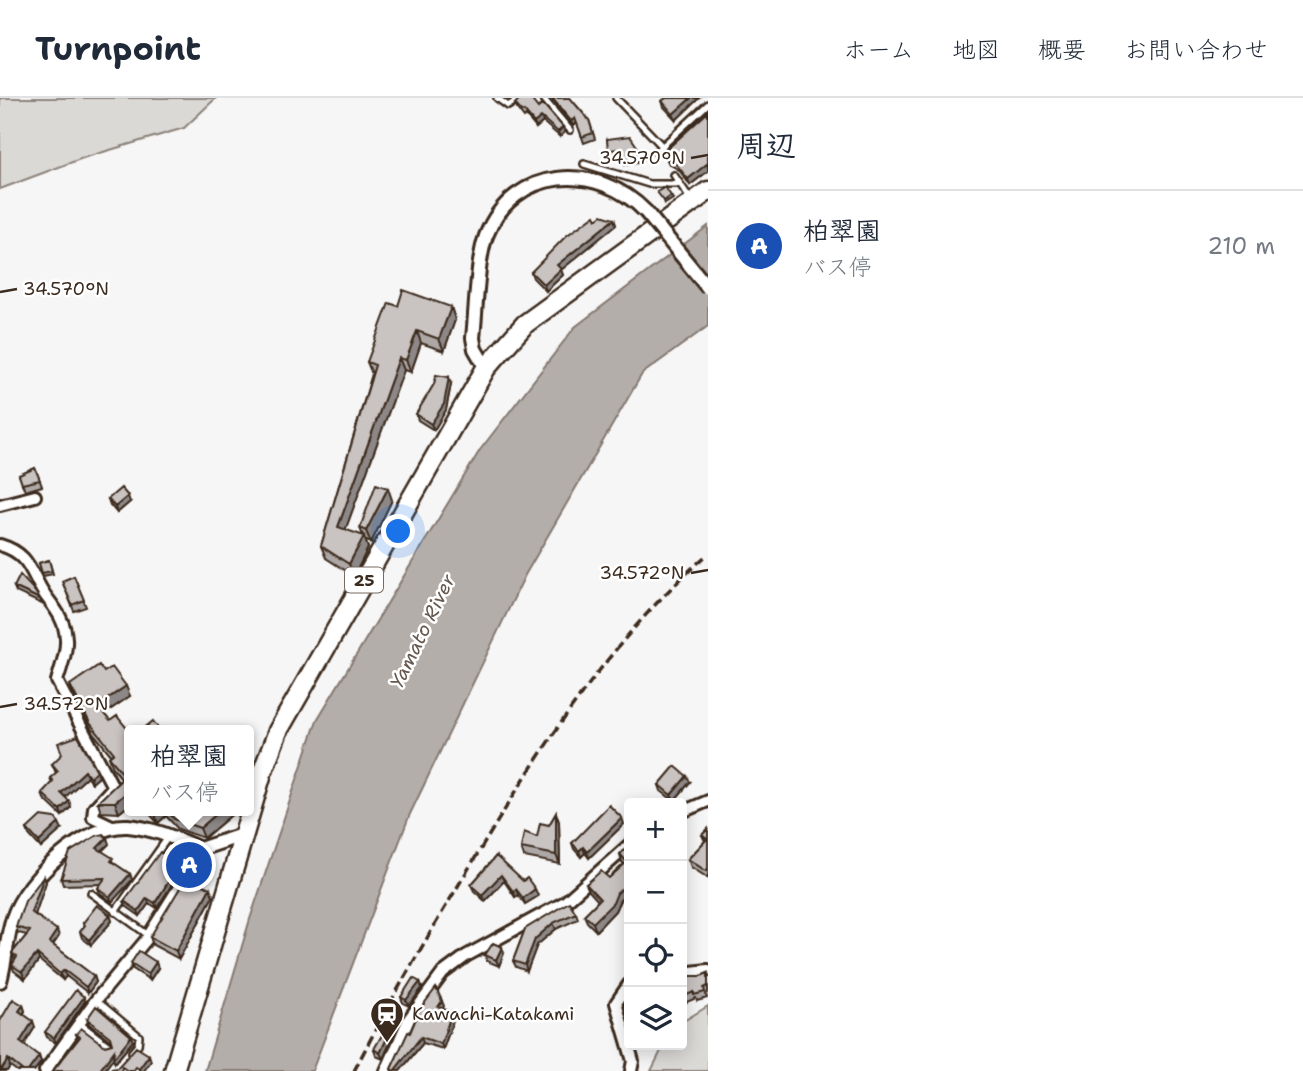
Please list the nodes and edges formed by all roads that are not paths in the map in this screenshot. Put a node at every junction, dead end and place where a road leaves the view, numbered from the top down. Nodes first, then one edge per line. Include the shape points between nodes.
1 (498, 98) edge
2 (520, 98) edge
3 (543, 98) edge
4 (616, 98) edge
5 (708, 104) edge
6 (570, 130) dead end
7 (662, 146) junction
8 (656, 152) dead end
9 (584, 164) dead end
10 (674, 175) dead end
11 (680, 184) junction
12 (708, 191) edge
13 (692, 202) junction
14 (708, 288) edge
15 (486, 368) junction
16 (35, 496) dead end
17 (0, 505) edge
18 (0, 545) edge
19 (708, 801) edge
20 (254, 806) edge
21 (687, 810) edge
22 (251, 816) edge
23 (114, 827) junction
24 (245, 834) junction
25 (169, 836) junction
26 (200, 849) junction
27 (624, 849) edge
28 (91, 893) dead end
29 (116, 912) junction
30 (149, 935) junction
31 (708, 970) edge
32 (687, 972) edge
33 (0, 981) edge
34 (627, 987) edge
35 (96, 1000) junction
36 (79, 1023) junction
37 (109, 1046) edge
38 (123, 1062) edge
39 (45, 1071) edge
40 (174, 1071) edge
41 (386, 1071) edge
42 (631, 1071) edge

1 - 2 lane via 508,106
3 - 6 lane
4 - 7 lane
5 - 7 lane
7 - 8 lane
9 - 11 lane via 649,184
10 - 11 lane
11 - 13 lane
12 - 13 highway, 25
13 - 15 highway, 25 via 525,324
14 - 15 street, bridge via 646,212 617,188 580,178 541,182 506,205 485,239 473,338
15 - 20 highway, 25 via 278,731
16 - 17 street
18 - 23 street via 14,549 34,569 43,593 62,617 67,650 57,681 113,787 94,808 93,817
19 - 21 street
22 - 24 highway, 25
23 - 25 street
23 - 33 street via 100,829 36,879 12,919
24 - 26 street
24 - 40 highway, 25
25 - 26 street
25 - 29 lane
26 - 30 street
27 - 41 street via 565,902 443,973 409,1019
28 - 29 lane
29 - 30 lane
30 - 35 street
31 - 32 street
34 - 42 street via 616,1003 633,1061
35 - 36 street
35 - 38 lane via 139,1036 138,1045
36 - 37 lane
36 - 39 street

